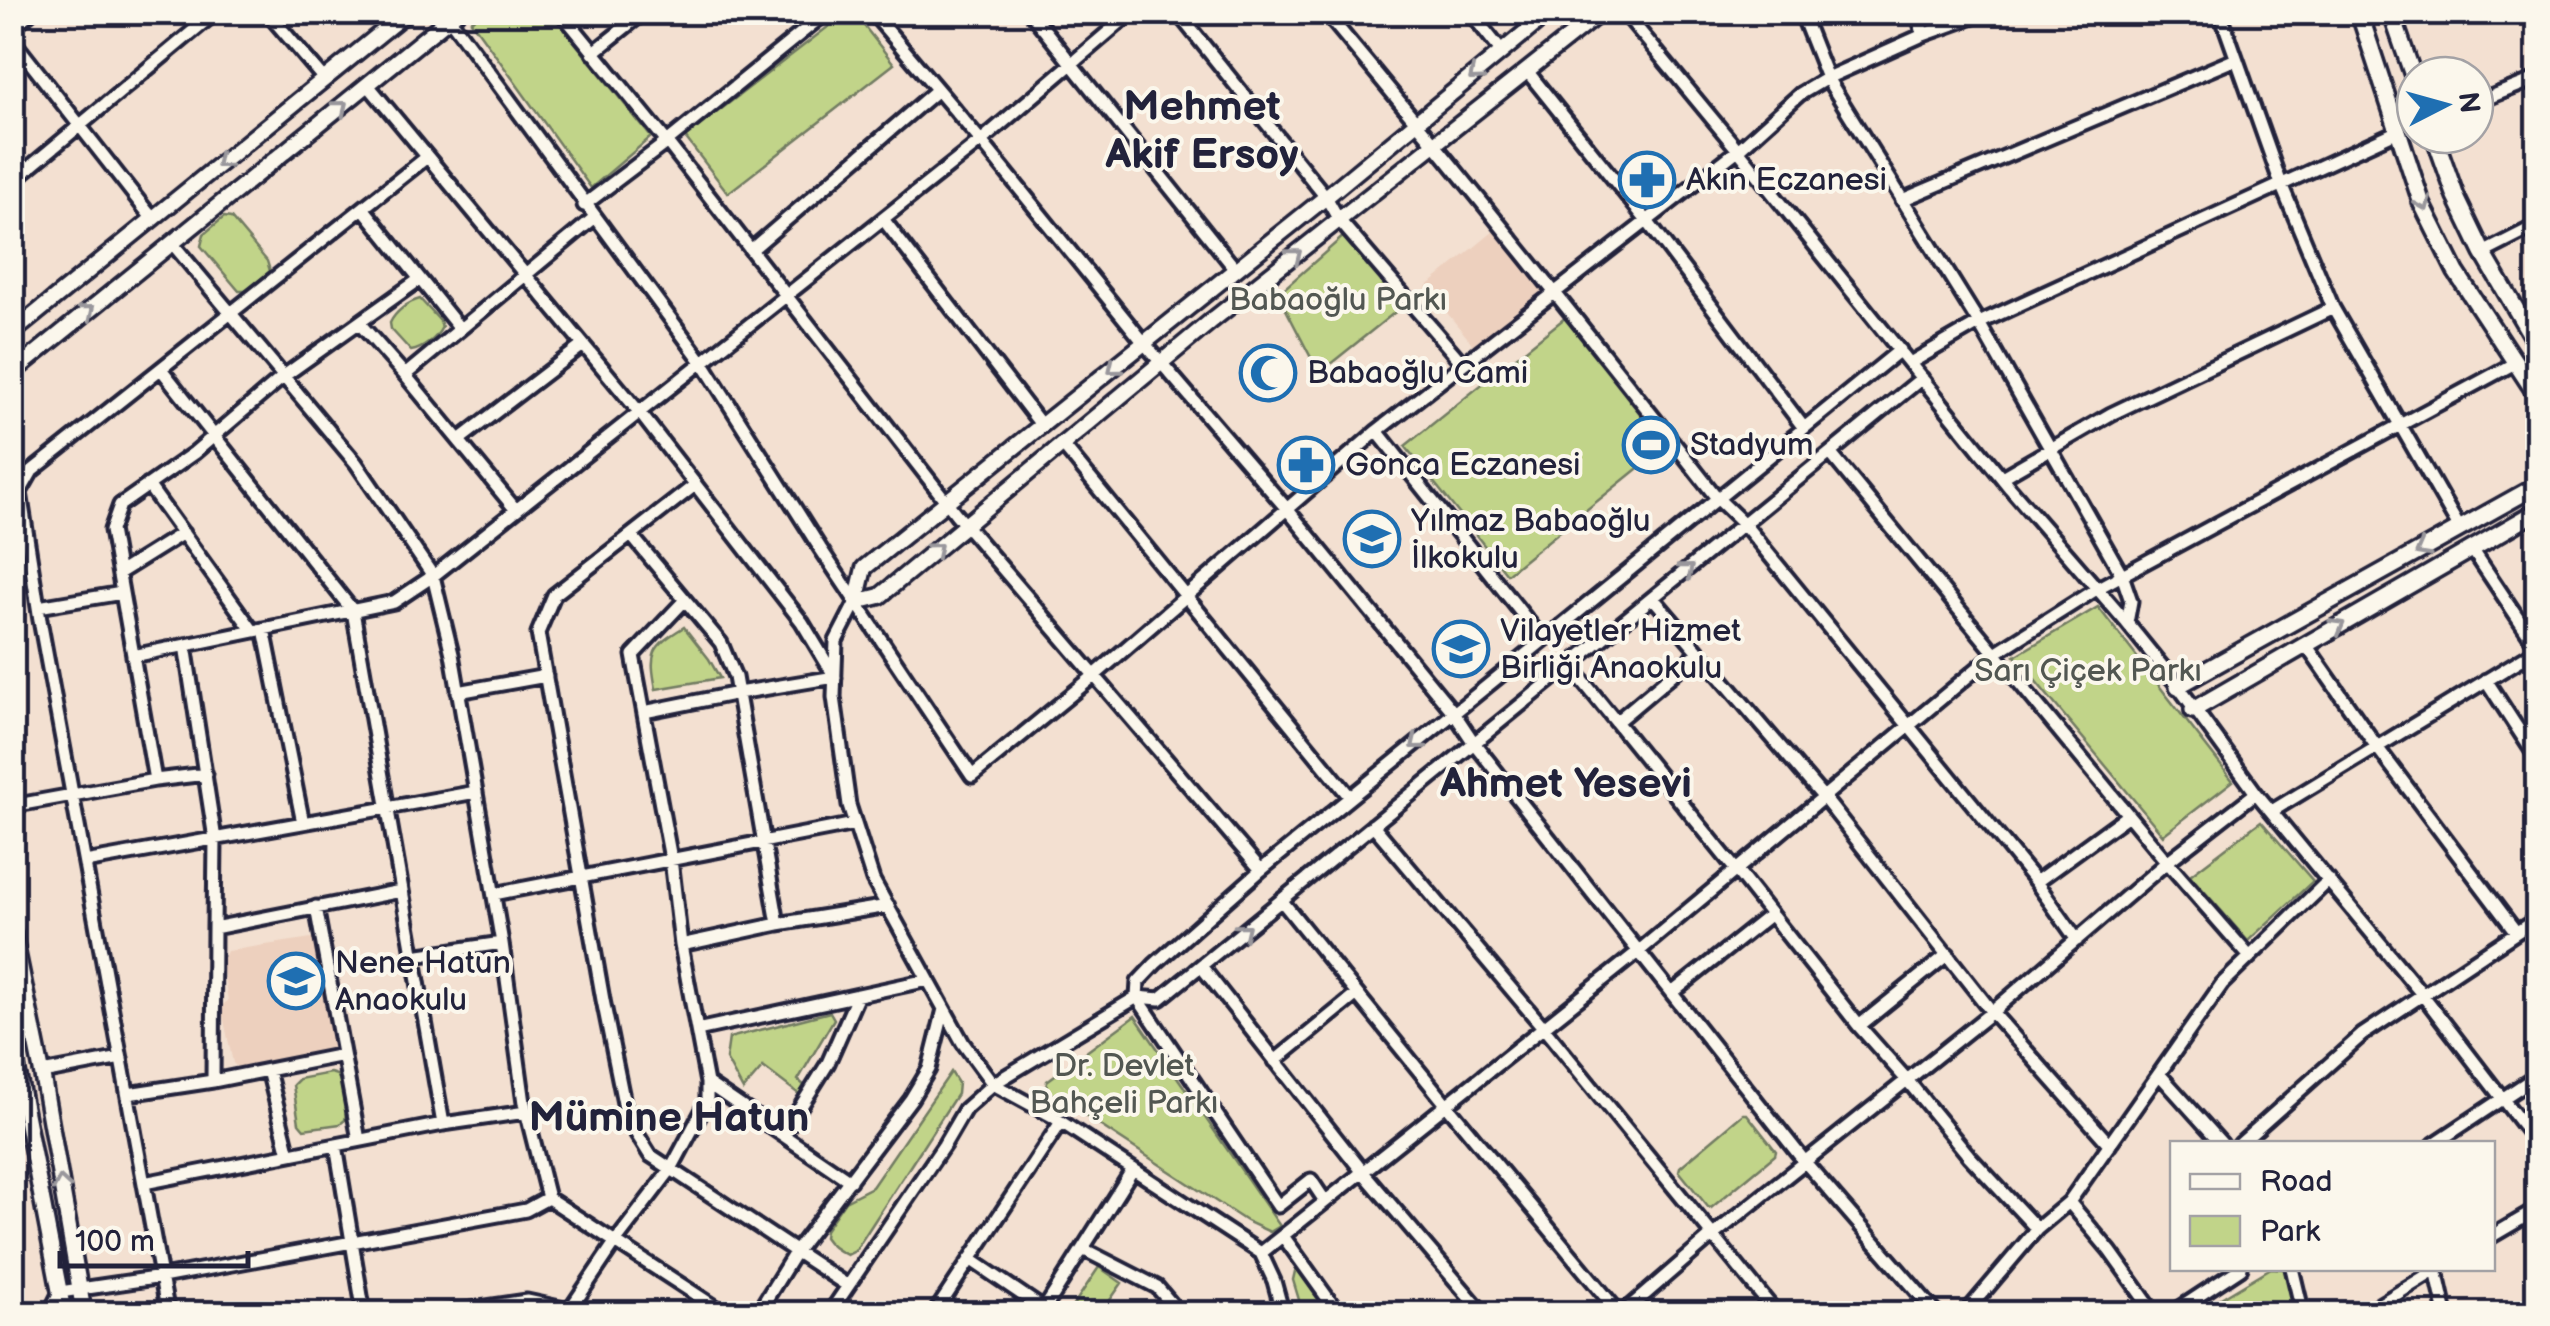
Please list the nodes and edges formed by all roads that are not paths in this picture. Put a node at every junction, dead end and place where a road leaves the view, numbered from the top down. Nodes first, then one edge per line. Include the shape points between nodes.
1 (31, 12) edge
2 (216, 12) edge
3 (267, 12) edge
4 (406, 12) edge
5 (560, 12) edge
6 (644, 12) edge
7 (827, 12) edge
8 (872, 12) edge
9 (1132, 12) edge
10 (1177, 12) edge
11 (1325, 12) edge
12 (1470, 12) edge
13 (1550, 12) edge
14 (1600, 12) edge
15 (1624, 12) edge
16 (1801, 12) edge
17 (1918, 12) edge
18 (1987, 12) edge
19 (2220, 12) edge
20 (2360, 12) edge
21 (2391, 12) edge
22 (1032, 13) edge
23 (454, 16) edge
24 (12, 28) edge
25 (1923, 35) junction
26 (12, 39) edge
27 (1502, 52) junction
28 (594, 53) junction
29 (2406, 55) edge
30 (2236, 59) junction
31 (1072, 64) junction
32 (1527, 71) junction
33 (1827, 78) junction
34 (2538, 78) edge
35 (324, 79) junction
36 (368, 85) junction
37 (938, 90) junction
38 (2495, 95) edge
39 (1418, 122) junction
40 (2395, 122) edge
41 (80, 125) junction
42 (2395, 132) edge
43 (981, 141) junction
44 (667, 142) junction
45 (1436, 143) junction
46 (1738, 150) junction
47 (2406, 155) edge
48 (2441, 155) edge
49 (428, 157) junction
50 (12, 182) edge
51 (2281, 184) junction
52 (1326, 197) junction
53 (1902, 200) junction
54 (584, 205) junction
55 (363, 208) junction
56 (152, 218) junction
57 (594, 218) junction
58 (883, 219) junction
59 (1339, 220) junction
60 (1648, 221) junction
61 (2538, 224) edge
62 (172, 243) junction
63 (750, 250) junction
64 (2483, 253) junction
65 (1236, 270) junction
66 (525, 274) junction
67 (420, 279) junction
68 (1557, 292) junction
69 (787, 296) junction
70 (2334, 308) junction
71 (231, 314) junction
72 (359, 322) junction
73 (1978, 324) junction
74 (460, 329) junction
75 (12, 333) edge
76 (1145, 344) junction
77 (583, 345) junction
78 (2538, 348) edge
79 (1900, 350) junction
80 (1162, 362) junction
81 (1910, 363) junction
82 (2516, 363) junction
83 (703, 364) junction
84 (1464, 364) junction
85 (161, 369) junction
86 (12, 372) edge
87 (406, 375) junction
88 (284, 376) junction
89 (1922, 378) junction
90 (2538, 397) edge
91 (640, 413) junction
92 (2399, 424) junction
93 (1042, 426) junction
94 (1804, 428) junction
95 (1377, 431) junction
96 (214, 436) junction
97 (458, 440) junction
98 (1062, 444) junction
99 (2050, 448) junction
100 (1830, 453) junction
101 (2002, 478) junction
102 (148, 485) junction
103 (695, 485) junction
104 (2538, 486) edge
105 (1717, 498) junction
106 (947, 502) junction
107 (1287, 509) junction
108 (516, 510) junction
109 (2538, 511) edge
110 (19, 524) edge
111 (965, 524) junction
112 (1744, 524) junction
113 (2460, 529) junction
114 (182, 533) junction
115 (631, 535) junction
116 (2472, 549) junction
117 (118, 573) junction
118 (2122, 575) junction
119 (433, 576) junction
120 (2098, 588) junction
121 (122, 593) junction
122 (1185, 597) junction
123 (1653, 598) junction
124 (685, 600) junction
125 (856, 602) junction
126 (38, 607) junction
127 (353, 610) junction
128 (2127, 623) junction
129 (259, 630) junction
130 (1543, 640) junction
131 (185, 645) junction
132 (2306, 645) junction
133 (2538, 648) edge
134 (1699, 652) junction
135 (1997, 652) junction
136 (133, 656) junction
137 (1570, 665) junction
138 (1095, 675) junction
139 (546, 676) junction
140 (835, 677) junction
141 (2486, 680) junction
142 (2178, 686) junction
143 (458, 692) junction
144 (738, 693) junction
145 (2193, 710) junction
146 (644, 712) junction
147 (1454, 713) junction
148 (1616, 722) junction
149 (1910, 727) junction
150 (1474, 743) junction
151 (2377, 747) junction
152 (2538, 760) edge
153 (206, 774) junction
154 (155, 780) junction
155 (476, 792) junction
156 (2256, 793) junction
157 (74, 794) junction
158 (1350, 797) junction
159 (1824, 798) junction
160 (12, 806) edge
161 (386, 808) junction
162 (2272, 811) junction
163 (2128, 815) junction
164 (303, 823) junction
165 (855, 824) junction
166 (1373, 826) junction
167 (215, 839) junction
168 (765, 841) junction
169 (671, 859) junction
170 (85, 862) junction
171 (2167, 862) junction
172 (1261, 870) junction
173 (1736, 870) junction
174 (582, 876) junction
175 (2329, 880) junction
176 (2036, 882) junction
177 (402, 890) junction
178 (494, 894) junction
179 (1281, 900) junction
180 (888, 906) junction
181 (316, 908) junction
182 (1771, 914) junction
183 (2538, 918) edge
184 (778, 924) junction
185 (12, 926) edge
186 (214, 928) junction
187 (2516, 932) junction
188 (2077, 940) junction
189 (502, 944) junction
190 (681, 945) junction
191 (1639, 951) junction
192 (1948, 954) junction
193 (413, 956) junction
194 (2250, 957) junction
195 (1200, 966) junction
196 (928, 980) junction
197 (1672, 993) junction
198 (1357, 994) junction
199 (2422, 994) junction
200 (858, 995) junction
201 (1137, 997) junction
202 (944, 1009) junction
203 (1992, 1012) junction
204 (1858, 1026) junction
205 (1543, 1027) junction
206 (697, 1030) junction
207 (12, 1043) edge
208 (344, 1055) junction
209 (121, 1058) junction
210 (1275, 1060) junction
211 (268, 1070) junction
212 (42, 1073) junction
213 (2160, 1075) junction
214 (2538, 1075) edge
215 (1907, 1080) junction
216 (213, 1081) junction
217 (706, 1083) junction
218 (993, 1084) junction
219 (128, 1094) junction
220 (2502, 1099) junction
221 (1446, 1104) junction
222 (526, 1112) junction
223 (1062, 1122) junction
224 (443, 1124) junction
225 (783, 1135) junction
226 (359, 1140) junction
227 (2219, 1141) edge
228 (2243, 1141) edge
229 (2439, 1141) edge
230 (336, 1145) junction
231 (2110, 1145) junction
232 (2538, 1145) edge
233 (289, 1154) junction
234 (1805, 1162) junction
235 (670, 1168) junction
236 (1134, 1169) junction
237 (1362, 1172) junction
238 (850, 1181) junction
239 (144, 1183) junction
240 (548, 1198) junction
241 (1325, 1201) junction
242 (2069, 1202) junction
243 (2538, 1208) edge
244 (2038, 1229) junction
245 (2495, 1234) edge
246 (1283, 1236) junction
247 (1712, 1236) junction
248 (350, 1240) junction
249 (616, 1240) junction
250 (1083, 1249) junction
251 (796, 1251) junction
252 (1261, 1253) junction
253 (970, 1259) junction
254 (2236, 1271) edge
255 (2293, 1271) edge
256 (2436, 1271) edge
257 (2438, 1271) edge
258 (162, 1277) junction
259 (848, 1286) junction
260 (80, 1289) junction
261 (60, 1292) junction
262 (1048, 1311) edge
263 (570, 1312) edge
264 (49, 1314) edge
265 (64, 1314) edge
266 (84, 1314) edge
267 (168, 1314) edge
268 (364, 1314) edge
269 (439, 1314) edge
270 (726, 1314) edge
271 (757, 1314) edge
272 (829, 1314) edge
273 (934, 1314) edge
274 (1180, 1314) edge
275 (1283, 1314) edge
276 (1339, 1314) edge
277 (1484, 1314) edge
278 (1621, 1314) edge
279 (1777, 1314) edge
280 (1937, 1314) edge
281 (1965, 1314) edge
282 (2155, 1314) edge
283 (2171, 1314) edge
284 (2303, 1314) edge
285 (2364, 1314) edge
286 (2446, 1314) edge

1 - 24 street
2 - 41 street
3 - 35 street
4 - 35 street
5 - 28 street
6 - 28 street
7 - 44 street
8 - 37 street
9 - 31 street
10 - 52 street
11 - 39 street
12 - 27 street
13 - 27 street
14 - 32 street
15 - 46 street
16 - 33 street
17 - 25 street
18 - 25 street
19 - 30 street
20 - 40 main road
21 - 29 main road
22 - 31 street
23 - 36 street
23 - 54 street
25 - 33 street
26 - 41 street
27 -> 39 street
28 - 44 street
30 - 51 street
30 - 53 street
31 - 43 street
31 - 65 street
32 - 45 street
32 - 60 street
33 - 46 street
33 - 53 street
34 - 38 street
35 -> 56 street
36 - 49 street
62 -> 36 street
37 - 43 street
37 - 63 street
39 - 45 street
39 - 52 street
41 - 50 street
41 - 56 street
42 - 51 street
43 - 58 street
43 - 76 street
44 - 54 street
44 - 63 street
45 - 59 street
45 - 68 street
46 - 60 street
46 - 79 street
47 -> 82 main road via 2456,272
48 - 64 main road
49 - 55 street
49 - 66 street
51 - 70 street
51 - 73 street
52 - 59 street
52 - 65 street
53 - 73 street
54 - 57 street
55 - 67 street
55 - 71 street
56 - 75 street
57 - 66 street
57 - 83 street
58 - 69 street
58 - 93 street
80 -> 59 street
59 - 84 street
60 - 68 street
60 - 94 street
61 - 64 street
62 - 71 street
86 -> 62 street
63 - 69 street
64 - 78 main road
65 - 76 street
66 - 74 street
66 - 77 street
67 - 72 street
67 - 74 street
68 - 84 street
68 - 105 street
69 - 83 street
69 - 106 street
70 - 92 street
70 - 99 street
71 - 85 street
71 - 88 street
72 - 87 street
72 - 88 street
73 - 81 street
73 - 99 street
74 - 87 street
76 - 80 street
76 -> 93 street
77 - 91 street
77 - 97 street
79 - 81 street
79 - 94 street
80 - 98 street
80 - 107 street
81 - 89 street
82 - 90 main road
82 - 92 street
83 - 91 street
83 - 125 street
84 - 95 street
85 - 96 street
85 - 110 street via 32,471 20,492
87 - 97 street
88 - 96 street
88 - 119 street via 356,463
89 - 100 street
89 - 101 street
91 - 103 street
91 - 108 street
92 - 113 street
92 - 118 street
93 - 106 street
94 - 105 street
95 - 107 street
95 - 130 street
96 - 102 street
96 - 127 street
97 - 108 street
98 - 111 street
98 - 122 street
99 - 101 street
99 - 118 street
100 - 112 street
100 - 135 street
101 - 120 street
102 - 114 street
102 - 117 street via 120,504 110,530
103 - 115 street
103 - 140 street via 802,622
104 - 113 main road
105 - 112 street
105 - 130 street
106 - 111 street
106 - 125 street via 864,568
107 - 122 street
107 - 147 street
108 - 119 street
109 - 116 main road
110 - 126 street
125 -> 111 street via 880,596
111 - 138 street
123 -> 112 street
112 - 149 street
113 -> 142 main road
114 - 117 street
114 - 129 street
115 - 124 street
115 - 139 street via 554,595 538,633
132 -> 116 main road
116 - 133 street
117 - 121 street
118 - 120 street
118 - 128 street via 2131,602
119 - 127 street via 394,602
119 - 143 street
120 - 128 street
120 - 135 street
121 - 126 street
121 - 136 street
122 - 138 street
122 - 158 street
123 - 134 street
123 - 137 street
124 - 144 street via 721,644
124 - 146 street via 633,654
125 - 138 street via 972,776
125 - 140 street via 836,641
126 - 157 street
127 - 129 street
127 - 161 street
128 - 142 street
129 - 131 street
129 - 164 street
130 - 147 street
131 - 136 street
131 - 153 street
132 - 145 main road
132 - 151 street
133 - 141 street
134 - 148 street
134 - 159 street
135 - 149 street
135 - 163 street
136 - 154 street
137 - 148 street
137 - 150 street
138 - 172 street
139 - 143 street
139 - 174 street
140 - 144 street
140 - 165 street
141 - 151 street
141 - 152 street
142 - 145 street
143 - 155 street
144 - 146 street
144 - 168 street
145 - 156 street
146 - 169 street
147 - 150 street
147 -> 158 street
148 - 173 street
149 - 159 street
149 - 176 street
150 - 166 street
150 - 191 street
151 - 162 street
151 - 187 street
153 - 154 street
153 - 167 street
154 - 157 street
155 - 161 street
155 - 178 street
156 - 162 street
156 - 171 street
157 - 160 street
157 - 170 street
158 - 172 street
159 - 173 street
159 - 192 street
161 - 164 street
161 - 177 street
162 - 175 street
163 - 171 street
163 - 176 street
164 - 167 street
165 - 168 street
165 - 180 street
166 - 179 street
166 - 205 street
167 - 170 street
167 - 186 street
168 - 169 street
168 - 184 street
169 - 174 street
169 - 190 street
170 - 209 street
171 - 188 street
171 - 194 street
172 - 201 street via 1155,964 1138,982
173 - 182 street
173 - 191 street
174 - 178 street
174 - 235 street via 627,1118 650,1155
175 - 194 street
175 - 199 street
176 - 188 street
177 - 181 street
177 - 193 street
178 - 189 street
195 -> 179 street
179 - 198 street
180 - 184 street
180 - 196 street
181 - 186 street
181 - 208 street
182 - 197 street
182 - 204 street
183 - 187 street
184 - 190 street
185 - 212 street
186 - 216 street
187 - 199 street
188 - 203 street
189 - 193 street
189 - 222 street
190 - 206 street
191 - 197 street
191 - 205 street
192 - 203 street
192 - 204 street
193 - 224 street
194 - 213 street via 2222,984
195 - 201 street via 1160,999
195 - 210 street
196 - 200 street
196 - 202 street
197 - 234 street
198 - 210 street
198 - 221 street
199 - 220 street
199 - 228 street via 2362,1035
200 - 206 street
200 - 225 street via 828,1063
201 - 218 street
201 - 241 street via 1278,1206 1311,1180
202 - 218 street
202 - 238 street via 929,1069
203 - 215 street
203 - 231 street
204 - 215 street
205 - 221 street
205 - 247 street
206 - 217 street
207 - 261 street
208 - 211 street
208 - 226 street
209 - 212 street
209 - 219 street
210 - 237 street
211 - 216 street
211 - 233 street
260 -> 212 street
213 - 227 street
213 - 231 street
214 - 220 street
215 - 234 street
215 - 244 street
216 - 219 street
217 - 225 street
217 - 235 street via 707,1102
218 - 223 street
218 - 259 street via 965,1109
219 - 239 street
220 - 229 street
220 - 232 street
221 - 237 street
221 - 278 street
222 - 224 street
222 - 240 street
223 - 236 street
223 - 253 street
224 - 226 street
225 - 238 street
226 - 230 street
230 - 233 street
230 - 248 street
231 - 242 street
233 - 239 street
234 - 247 street
234 - 280 street
235 - 249 street
235 - 251 street
236 - 250 street
236 - 252 street
237 - 241 street
237 - 277 street
238 - 251 street
239 - 258 street
240 - 248 street via 526,1210
240 - 249 street
241 - 246 street
242 - 244 street
242 - 282 street
243 - 245 street
244 - 281 street
246 - 252 street
246 - 276 street
247 - 278 street
247 - 279 street
248 - 258 street
248 - 268 street
249 - 263 street
249 - 270 street
250 - 262 street
250 - 274 street via 1157,1287
251 - 259 street
251 - 271 street
252 - 275 street
253 - 262 street
253 - 273 street
254 - 283 street
255 - 284 street
256 - 285 street
257 - 286 street
258 - 260 street
258 - 267 street
259 - 272 street
260 - 261 street
260 - 266 street
261 - 264 street
261 - 265 street
263 - 269 street via 527,1301

